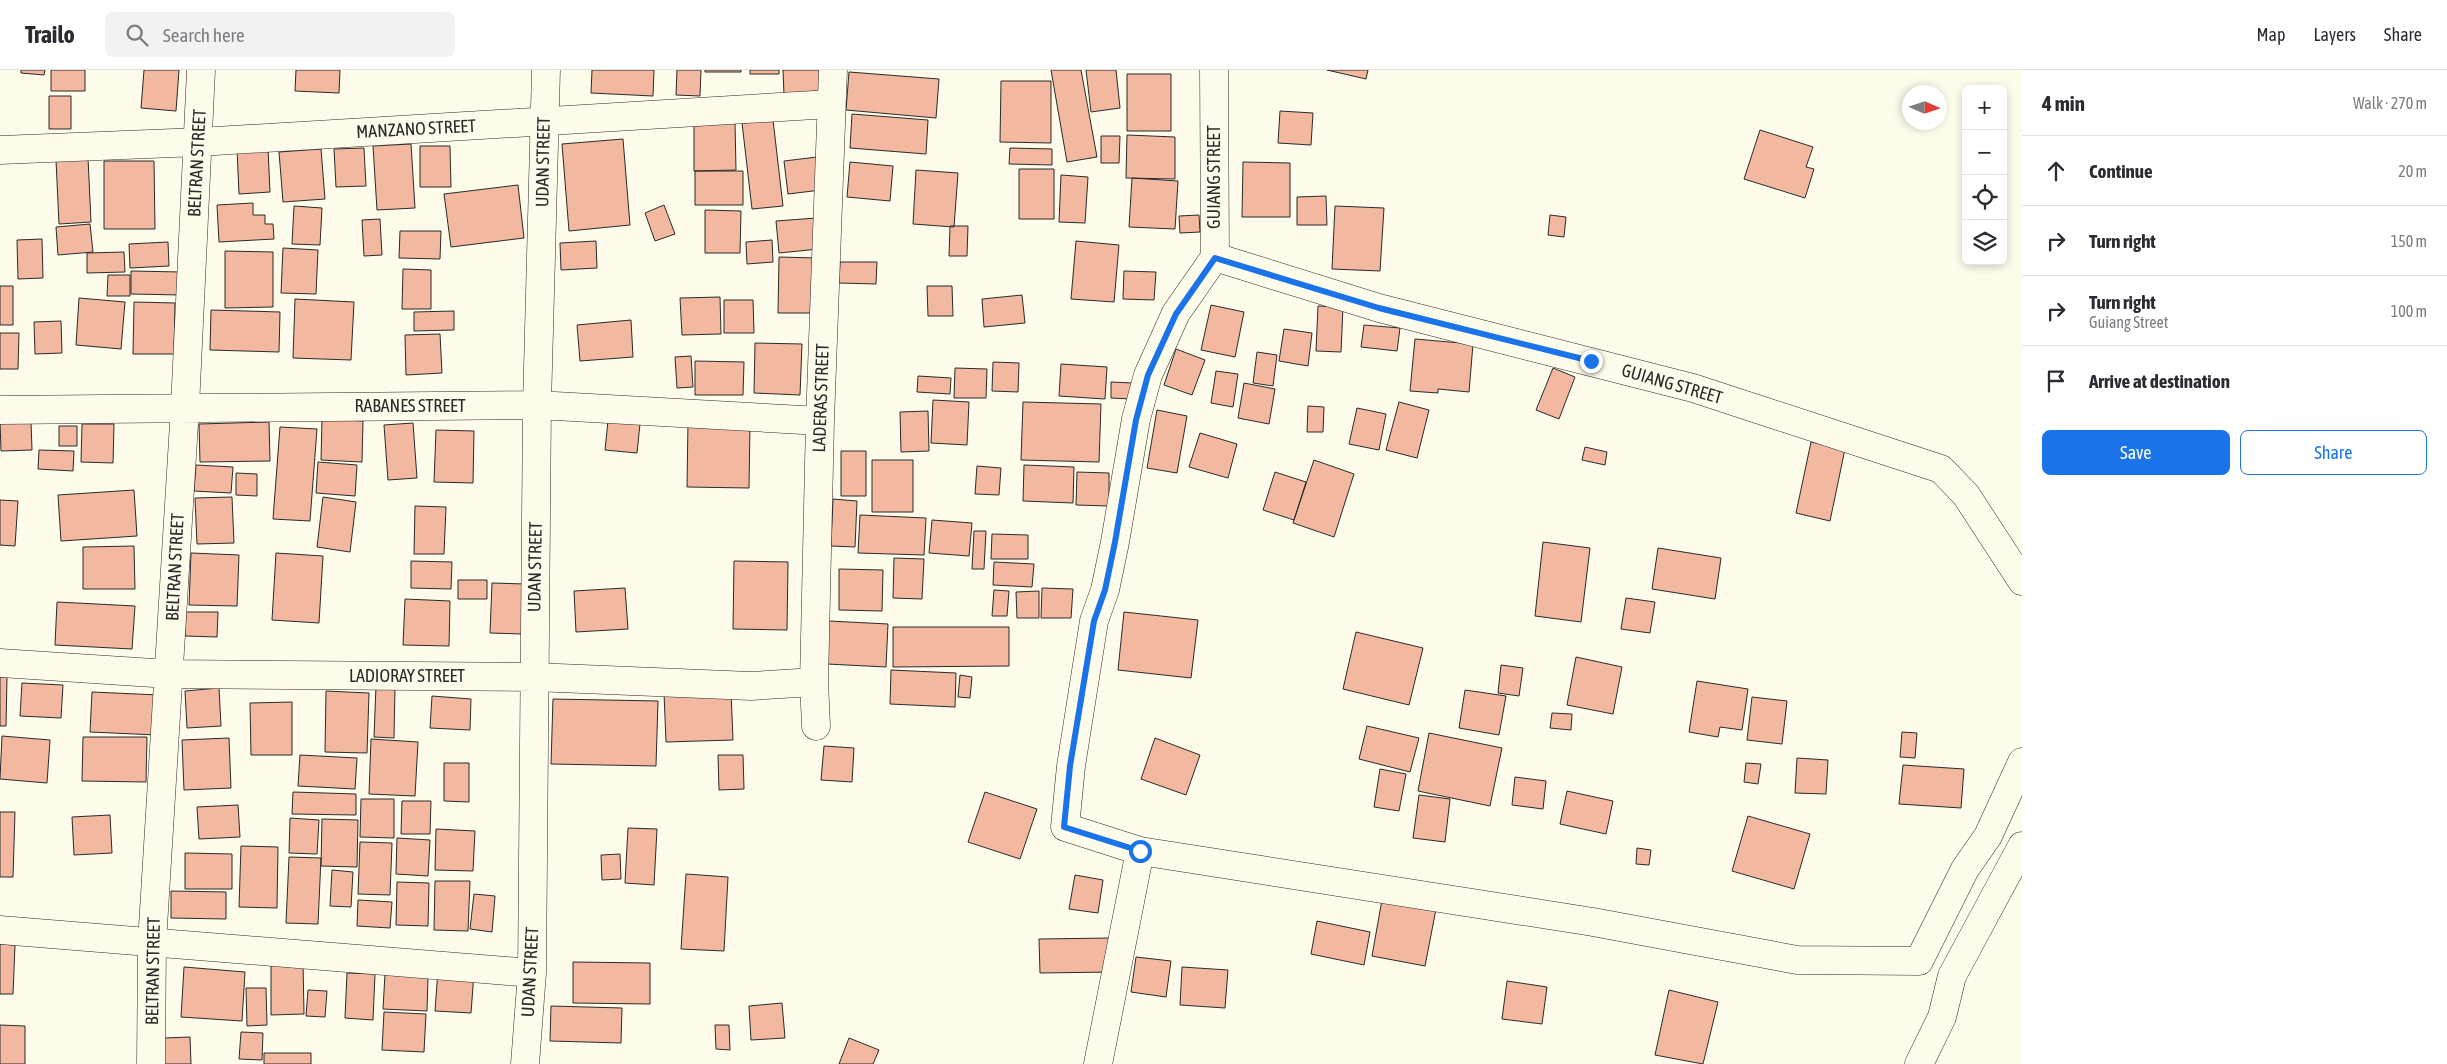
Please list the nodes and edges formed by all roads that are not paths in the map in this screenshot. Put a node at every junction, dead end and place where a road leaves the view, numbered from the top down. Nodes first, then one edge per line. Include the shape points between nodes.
1 (201, 70) edge
2 (546, 70) edge
3 (833, 70) edge
4 (1214, 70) edge
5 (831, 104) junction
6 (544, 122) junction
7 (199, 142) junction
8 (0, 150) edge
9 (1215, 258) junction
10 (537, 405) junction
11 (185, 408) junction
12 (0, 410) edge
13 (820, 421) junction
14 (2022, 581) edge
15 (0, 663) edge
16 (168, 674) junction
17 (534, 677) junction
18 (814, 682) junction
19 (816, 726) dead end
20 (2022, 762) edge
21 (2022, 846) edge
22 (1140, 851) junction
23 (0, 930) edge
24 (152, 943) junction
25 (1919, 961) junction
26 (532, 972) junction
27 (1952, 976) junction
28 (151, 1064) edge
29 (524, 1064) edge
30 (1098, 1064) edge
31 (1919, 1064) edge

1 - 7 street, BELTRAN STREET
2 - 6 street, UDAN STREET
3 - 5 street, LADERAS STREET
4 - 9 street, GUIANG STREET
5 - 6 street, MANZANO STREET
5 - 13 street, LADERAS STREET
6 - 7 street, MANZANO STREET
6 - 10 street, UDAN STREET
7 - 8 street, MANZANO STREET
7 - 11 street, BELTRAN STREET
9 - 14 street, GUIANG STREET via 1379,308 1693,388 1941,469 1966,495
9 - 22 street via 1176,314 1148,375 1136,420 1105,590 1094,621 1070,766 1064,827
10 - 11 street, RABANES STREET
10 - 13 street, RABANES STREET
10 - 17 street, UDAN STREET
11 - 12 street, RABANES STREET
11 - 16 street, BELTRAN STREET
13 - 18 street, LADERAS STREET
15 - 16 street, LADIORAY STREET
16 - 17 street, LADIORAY STREET
16 - 24 street, BELTRAN STREET
17 - 18 street, LADIORAY STREET via 751,686
17 - 26 street, UDAN STREET
18 - 19 street, LADERAS STREET
20 - 25 street via 1988,836 1965,869
21 - 27 street
22 - 25 street via 1593,922 1796,960
22 - 30 street
23 - 24 street
24 - 26 street
24 - 28 street, BELTRAN STREET
25 - 27 street
26 - 29 street, UDAN STREET
27 - 31 street via 1942,1017

